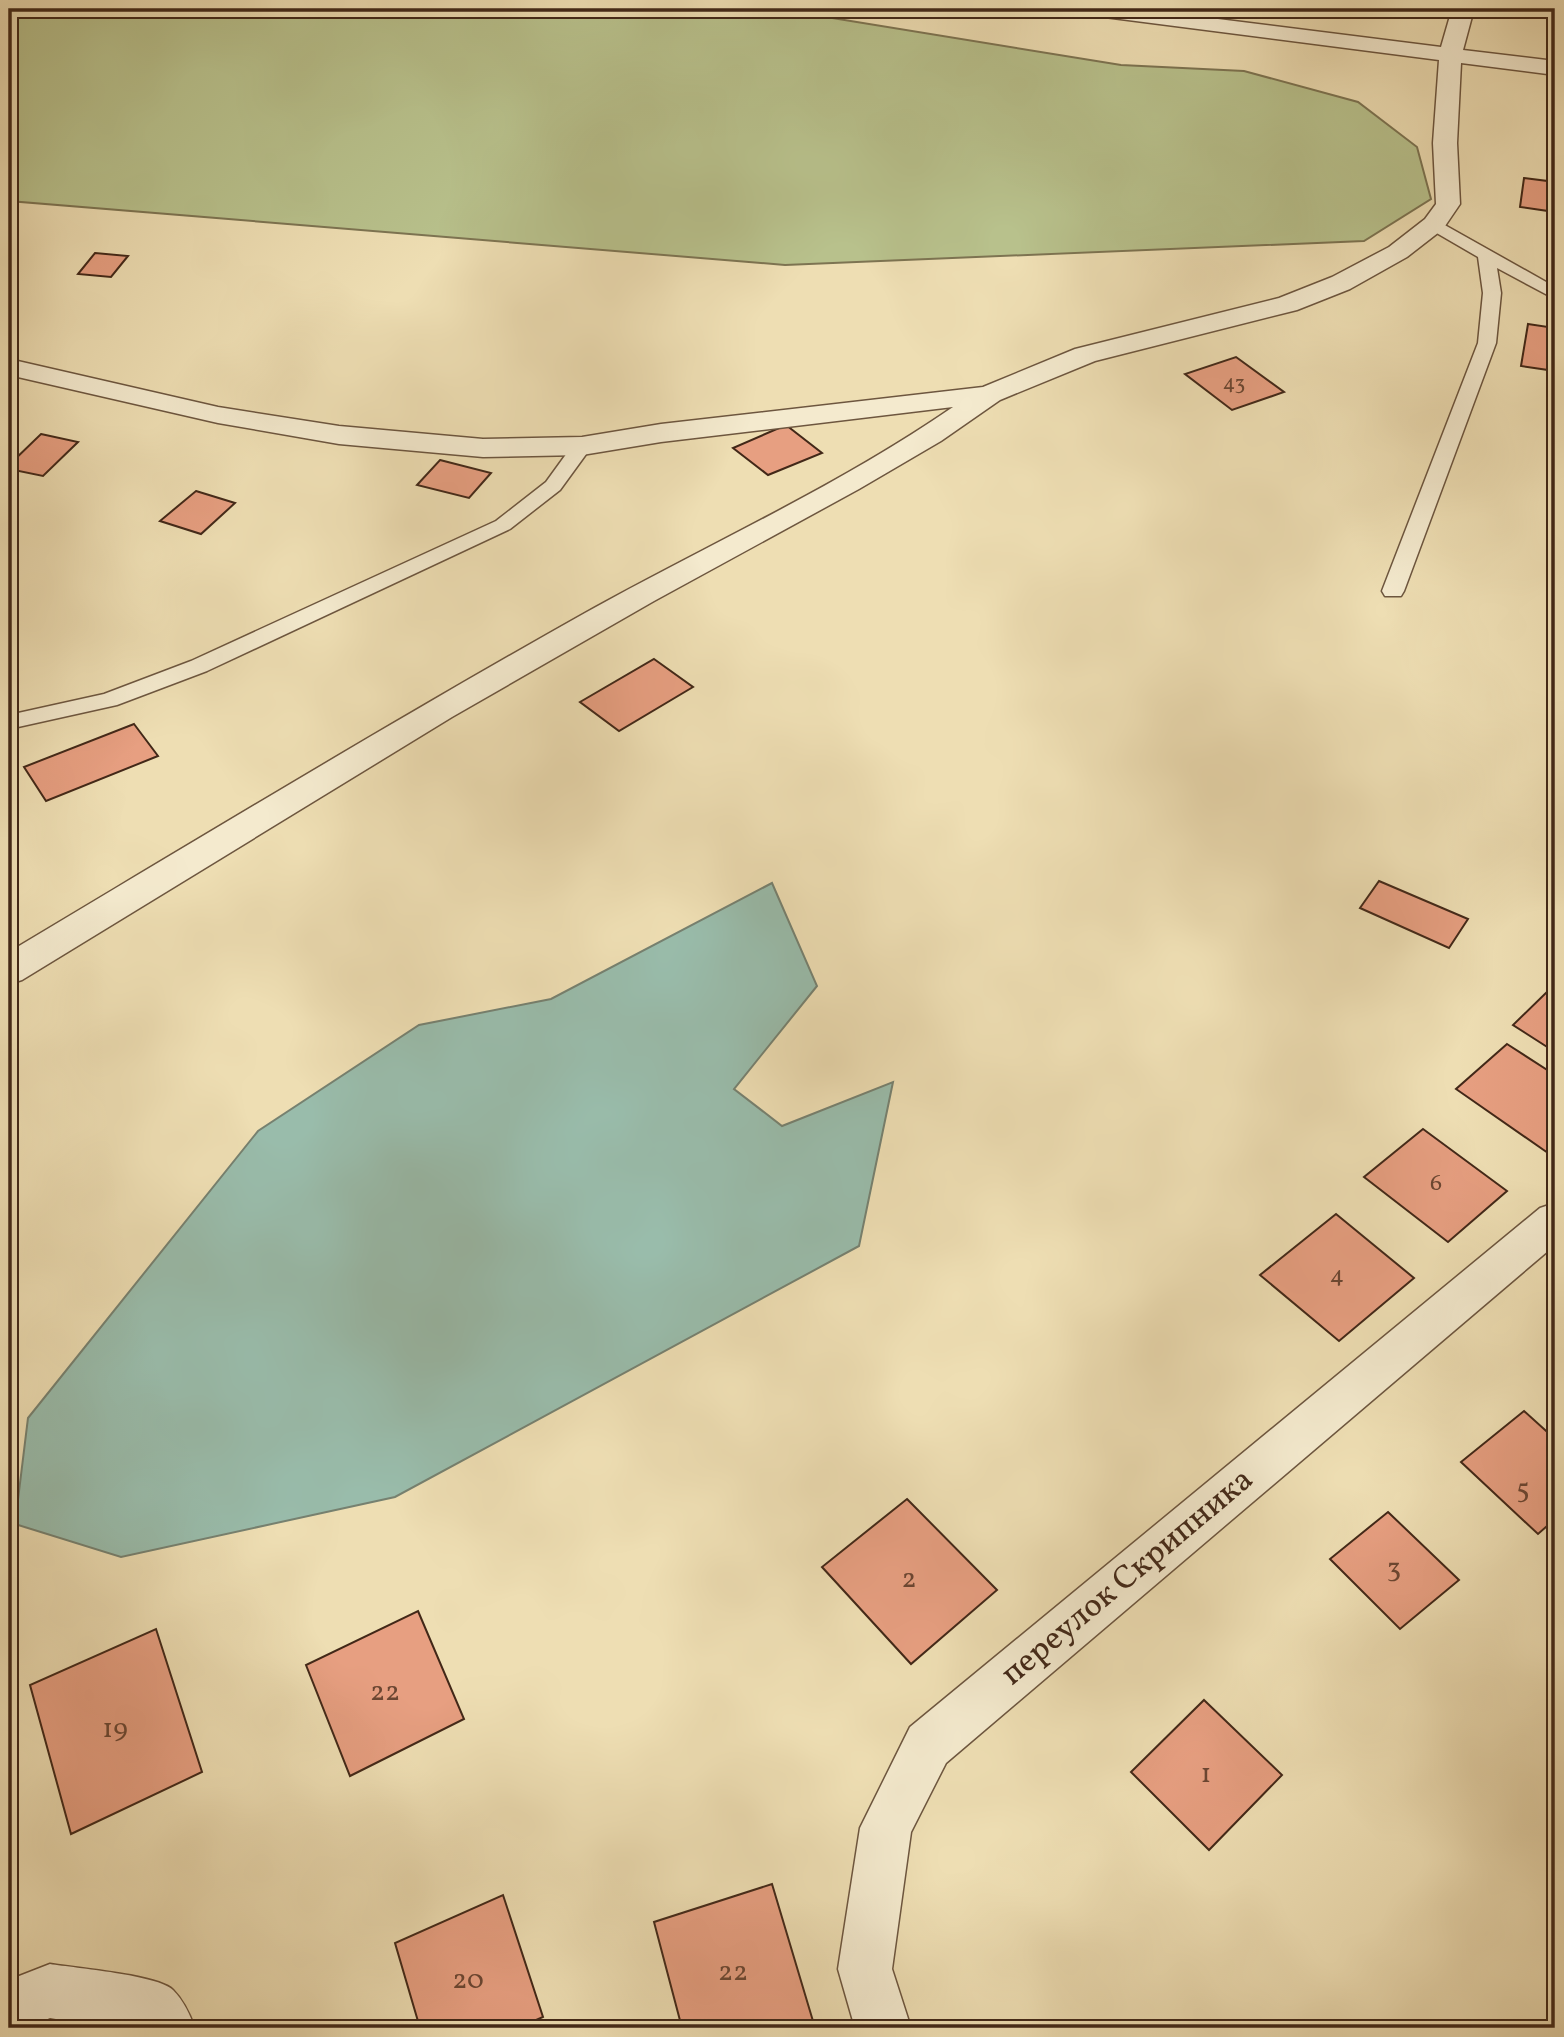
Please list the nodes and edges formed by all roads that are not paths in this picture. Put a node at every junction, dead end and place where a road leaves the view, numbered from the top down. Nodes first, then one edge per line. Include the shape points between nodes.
1 (1089, 9) edge
2 (1468, 34) edge
3 (1555, 55) edge
4 (1555, 68) edge
5 (1434, 224) junction
6 (1487, 257) junction
7 (1555, 295) edge
8 (9, 367) edge
9 (990, 394) junction
10 (582, 446) junction
11 (1393, 591) dead end
12 (9, 722) edge
13 (9, 971) edge
14 (1555, 1220) edge
15 (9, 2008) edge
16 (167, 2028) edge
17 (883, 2028) edge

1 - 2 street
2 - 3 street
2 - 4 street
2 - 5 street via 1445,143 1448,204
5 - 6 lane
5 - 9 street via 1398,252 1288,304 1085,355
6 - 7 lane
6 - 11 lane via 1492,293 1487,343
8 - 10 street via 218,415 339,435 484,448
9 - 10 street via 662,432
9 - 13 street via 849,483 428,715
10 - 12 lane via 553,486 503,525 199,666 109,700
14 - 17 street, переулок Скрипника via 928,1745 886,1828 865,1969
15 - 16 street via 50,1991 152,2008

